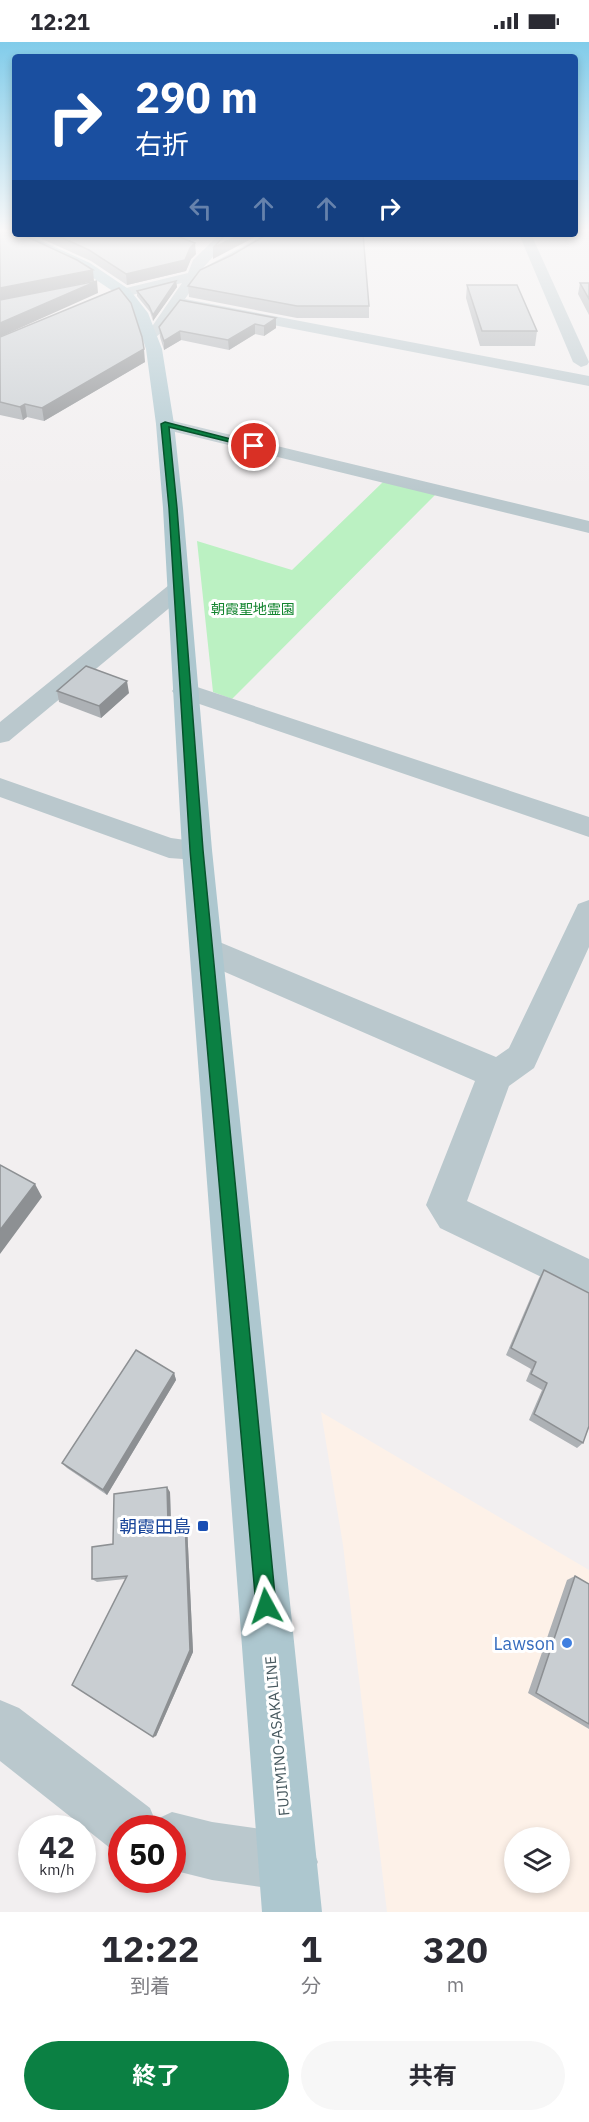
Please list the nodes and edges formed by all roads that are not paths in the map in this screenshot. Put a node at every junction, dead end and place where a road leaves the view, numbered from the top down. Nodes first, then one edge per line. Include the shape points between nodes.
1 (142, 316) edge
2 (165, 316) edge
3 (251, 316) edge
4 (564, 316) edge
5 (150, 335) junction
6 (480, 360) junction
7 (585, 362) edge
8 (589, 381) edge
9 (165, 424) junction
10 (589, 527) edge
11 (177, 590) junction
12 (185, 691) junction
13 (0, 735) edge
14 (0, 787) edge
15 (589, 827) edge
16 (196, 850) junction
17 (589, 912) edge
18 (206, 950) junction
19 (495, 1076) junction
20 (589, 1280) edge
21 (0, 1726) edge
22 (113, 1815) edge
23 (186, 1844) edge
24 (290, 1887) edge

1 - 5 main road, FUJIMINO-ASAKA LINE
2 - 5 street
3 - 6 street
4 - 7 street
5 - 9 main road, FUJIMINO-ASAKA LINE
6 - 7 street
6 - 8 street
9 - 10 street
9 - 11 main road, FUJIMINO-ASAKA LINE
11 - 12 main road, FUJIMINO-ASAKA LINE
11 - 13 street
12 - 15 street
12 - 16 main road, FUJIMINO-ASAKA LINE
14 - 16 street via 169,848
16 - 18 main road, FUJIMINO-ASAKA LINE
17 - 19 street via 522,1058
18 - 19 street via 485,1068
18 - 24 main road, FUJIMINO-ASAKA LINE
19 - 20 street via 446,1205 454,1215
21 - 22 street
23 - 24 street via 212,1851

